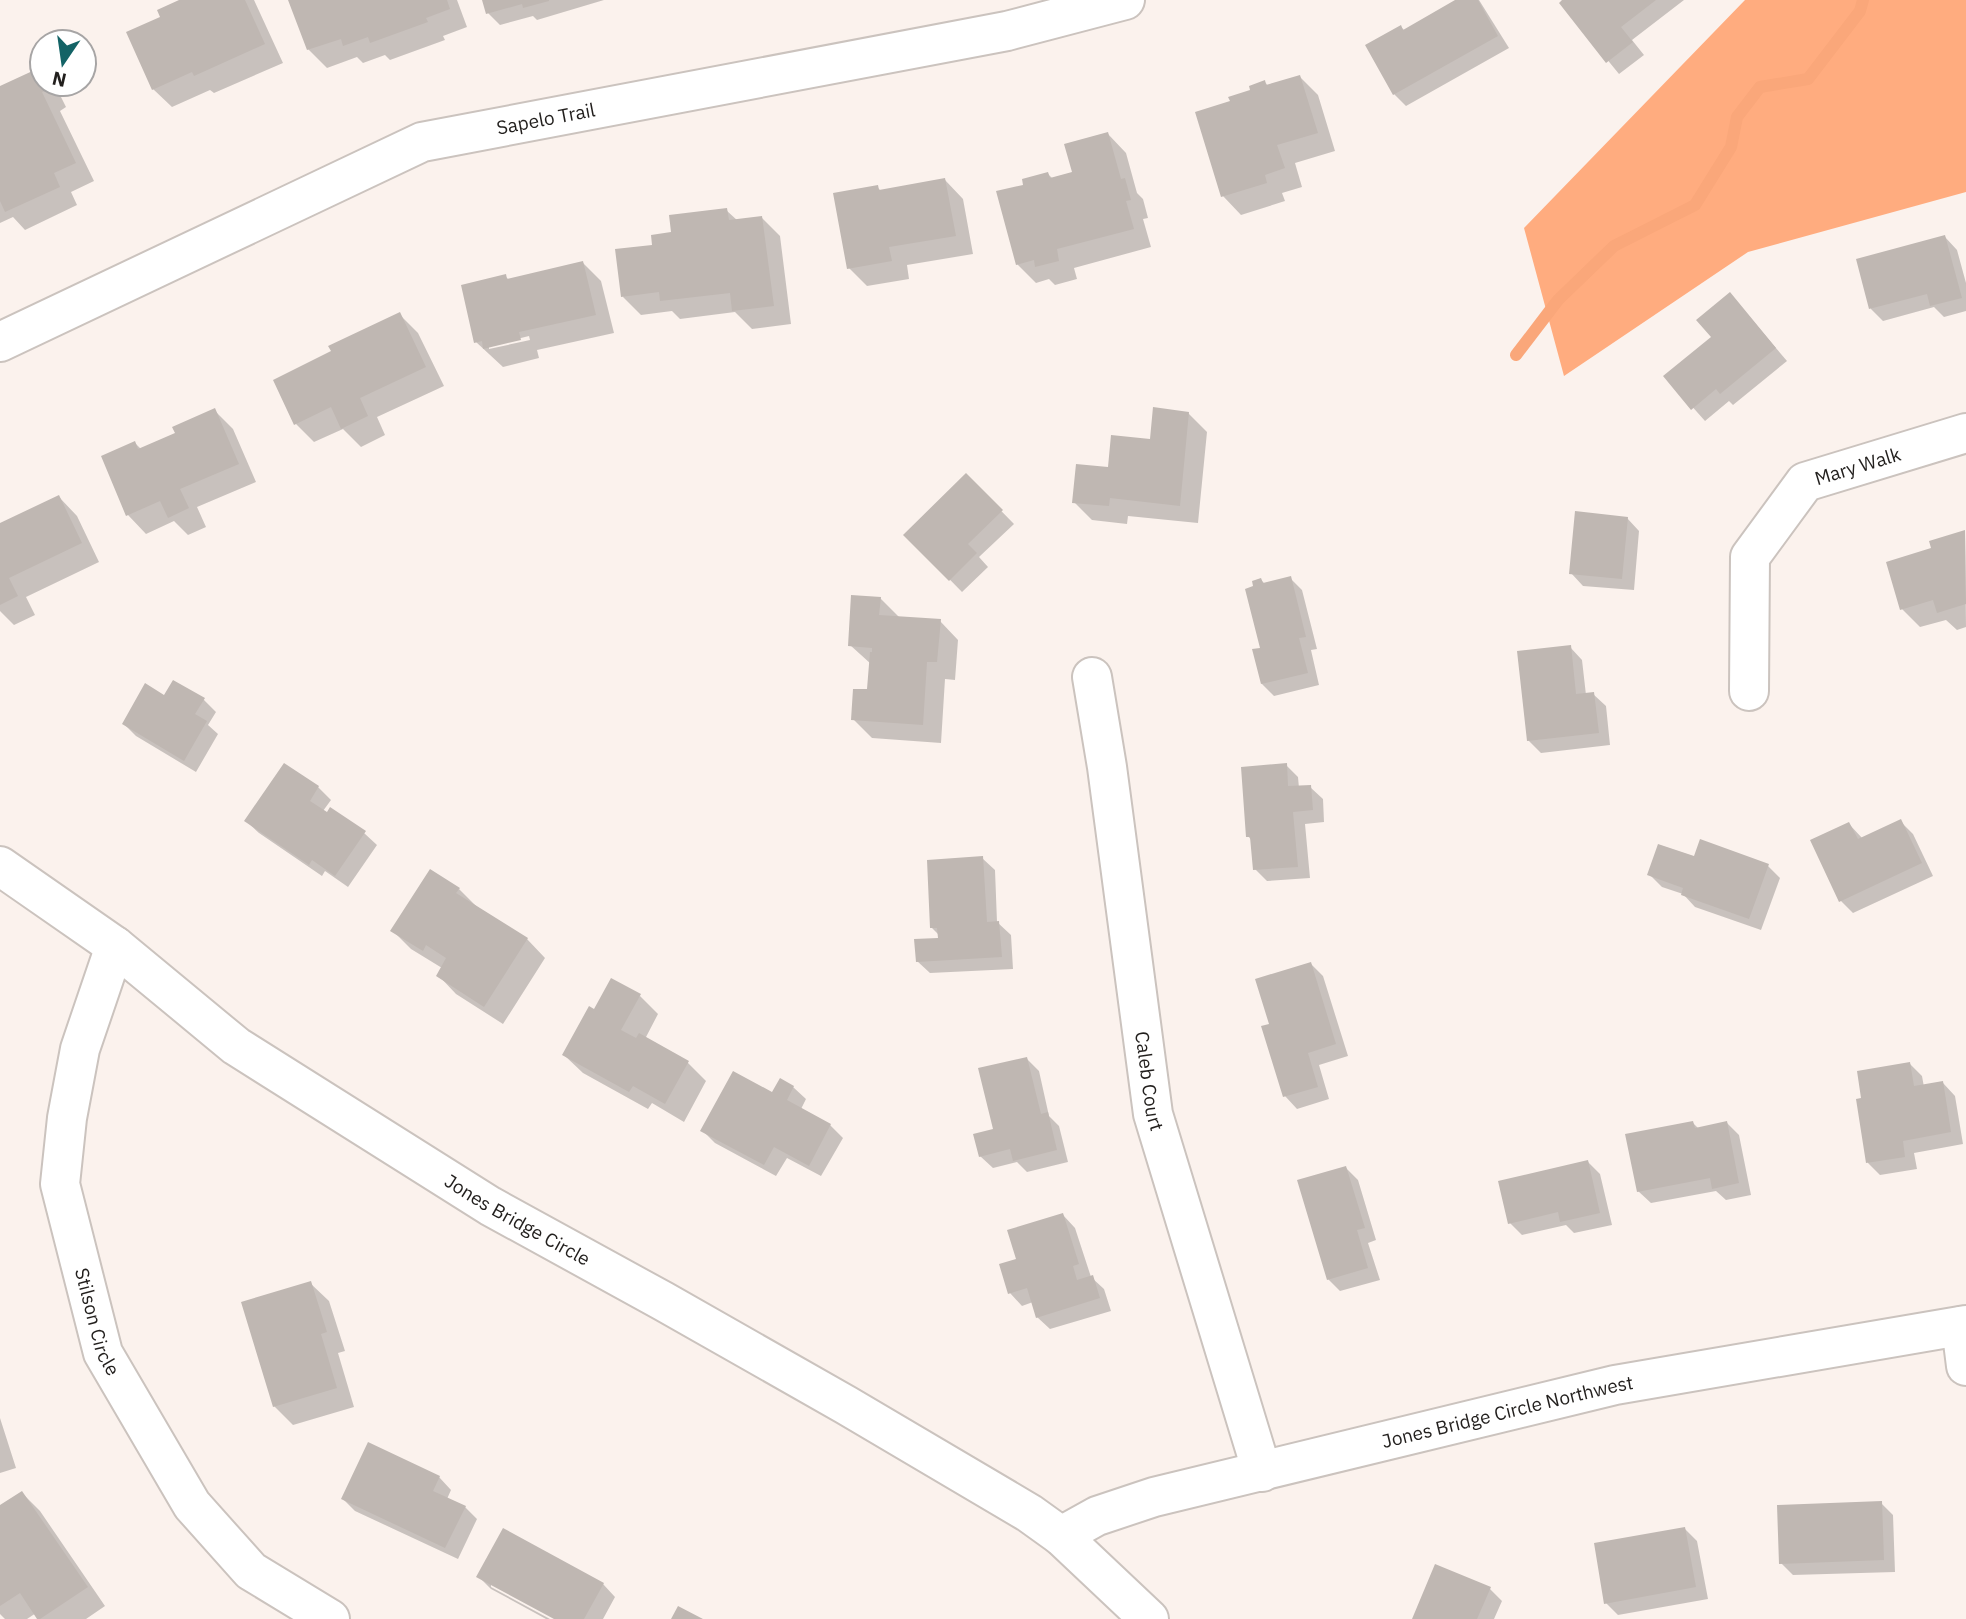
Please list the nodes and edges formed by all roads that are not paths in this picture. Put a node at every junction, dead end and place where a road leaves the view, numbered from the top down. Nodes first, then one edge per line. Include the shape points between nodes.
1 (1125, 0) edge
2 (0, 342) edge
3 (1966, 433) edge
4 (1092, 677) dead end
5 (1749, 691) dead end
6 (0, 866) edge
7 (115, 946) junction
8 (1963, 1325) edge
9 (1966, 1366) edge
10 (1262, 1472) junction
11 (1061, 1536) junction
12 (330, 1619) edge
13 (1149, 1619) edge

1 - 2 street, Sapelo Trail via 994,34 422,142
3 - 5 street, Mary Walk via 1805,482 1750,557
4 - 10 street, Caleb Court via 1153,1114
6 - 7 street, Jones Bridge Circle
7 - 11 street, Jones Bridge Circle via 236,1046 490,1206 846,1405
7 - 12 street, Stilson Circle via 80,1049 60,1184 103,1353 192,1505 251,1571
8 - 9 street
8 - 10 street, Jones Bridge Circle Northwest via 1615,1385
10 - 11 street, Jones Bridge Circle Northwest via 1154,1497 1097,1516
11 - 13 street, Jones Bridge Circle

